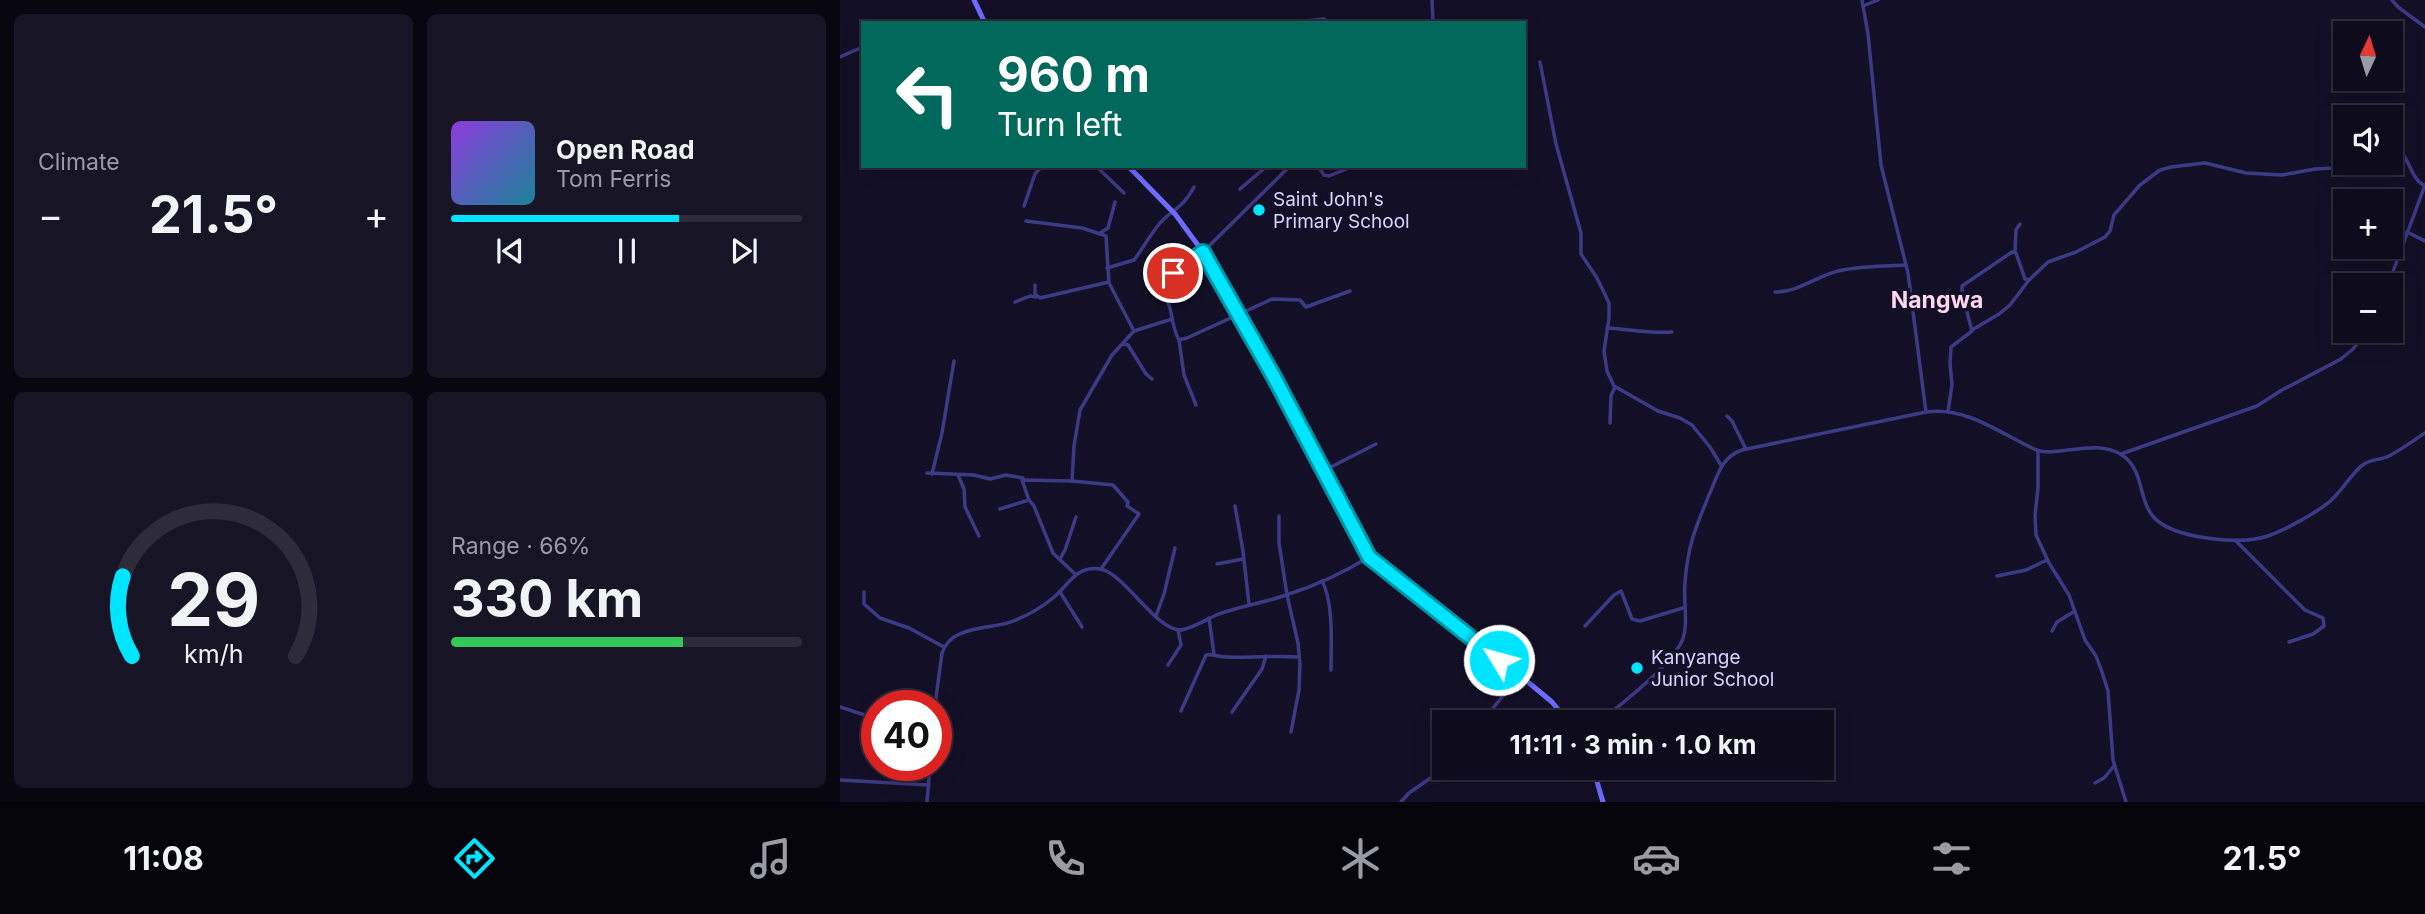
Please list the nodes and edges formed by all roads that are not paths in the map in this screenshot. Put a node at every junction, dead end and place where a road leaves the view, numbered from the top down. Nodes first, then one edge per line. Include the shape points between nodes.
1 (974, 0) edge
2 (1432, 0) edge
3 (1862, 0) edge
4 (1878, 0) edge
5 (2392, 0) edge
6 (1863, 6) junction
7 (1324, 19) dead end
8 (984, 21) edge
9 (1310, 21) edge
10 (1433, 21) edge
11 (2425, 27) edge
12 (861, 48) edge
13 (840, 57) edge
14 (1540, 62) dead end
15 (2403, 155) edge
16 (1040, 168) edge
17 (1099, 168) edge
18 (1130, 168) edge
19 (1265, 168) edge
20 (1288, 168) edge
21 (1319, 168) edge
22 (1349, 168) edge
23 (2333, 168) edge
24 (2425, 185) edge
25 (1194, 187) dead end
26 (1240, 189) dead end
27 (1124, 193) dead end
28 (1115, 202) dead end
29 (1024, 206) dead end
30 (1173, 212) junction
31 (1026, 222) dead end
32 (2020, 224) dead end
33 (2407, 232) junction
34 (1100, 233) junction
35 (2425, 241) edge
36 (2015, 251) junction
37 (1203, 252) junction
38 (1906, 265) junction
39 (1107, 268) junction
40 (2392, 273) edge
41 (2029, 280) junction
42 (1109, 282) junction
43 (1035, 285) dead end
44 (1350, 291) dead end
45 (1775, 292) dead end
46 (1163, 294) dead end
47 (1037, 297) junction
48 (1168, 301) junction
49 (1015, 302) dead end
50 (1237, 313) junction
51 (1172, 319) junction
52 (1607, 328) junction
53 (1972, 330) junction
54 (1134, 331) junction
55 (1672, 332) dead end
56 (1179, 340) junction
57 (2359, 343) edge
58 (1124, 344) junction
59 (954, 361) dead end
60 (1152, 379) dead end
61 (1615, 387) junction
62 (1196, 405) dead end
63 (1948, 411) junction
64 (1926, 412) junction
65 (1727, 416) dead end
66 (1610, 423) dead end
67 (2425, 433) edge
68 (1376, 444) dead end
69 (1746, 449) junction
70 (2038, 451) junction
71 (2121, 454) junction
72 (1721, 465) junction
73 (1323, 471) junction
74 (958, 475) junction
75 (1023, 478) junction
76 (1072, 481) junction
77 (1028, 500) junction
78 (1235, 506) dead end
79 (1000, 509) dead end
80 (1279, 516) dead end
81 (1076, 517) dead end
82 (979, 536) dead end
83 (2235, 539) junction
84 (2244, 539) junction
85 (1175, 548) dead end
86 (2247, 552) junction
87 (1369, 557) junction
88 (1060, 559) junction
89 (1243, 559) junction
90 (2048, 560) junction
91 (1217, 564) dead end
92 (1101, 569) junction
93 (1075, 574) junction
94 (1997, 576) dead end
95 (1322, 581) junction
96 (864, 592) dead end
97 (1060, 592) junction
98 (1287, 595) junction
99 (1249, 604) junction
100 (1684, 608) junction
101 (2075, 611) junction
102 (1156, 616) junction
103 (1209, 618) junction
104 (1584, 626) dead end
105 (1082, 627) dead end
106 (1178, 630) junction
107 (2052, 631) dead end
108 (2289, 642) dead end
109 (944, 648) junction
110 (1214, 653) junction
111 (1266, 656) junction
112 (1299, 657) junction
113 (1168, 665) dead end
114 (1331, 670) dead end
115 (1519, 676) junction
116 (937, 690) edge
117 (840, 708) edge
118 (1492, 710) edge
119 (1558, 710) edge
120 (1613, 710) edge
121 (1181, 711) dead end
122 (1232, 712) dead end
123 (861, 714) edge
124 (1291, 733) dead end
125 (2114, 766) junction
126 (1432, 776) edge
127 (840, 780) edge
128 (1596, 780) edge
129 (929, 781) edge
130 (2095, 783) dead end
131 (929, 785) junction
132 (927, 802) edge
133 (1401, 802) edge
134 (1602, 802) edge
135 (2126, 802) edge

1 - 8 street
2 - 10 street
3 - 6 street
4 - 6 street
5 - 11 street
6 - 38 street via 1881,165
7 - 9 street
12 - 13 street
14 - 52 street via 1556,144 1581,233 1581,254 1609,303
15 - 24 street via 2415,179
16 - 29 street
17 - 27 street
18 - 30 street
19 - 26 street
20 - 37 street
21 - 22 street via 1329,176
23 - 41 street via 2282,175 2246,173 2211,163 2166,168 2140,185 2114,215 2105,237 2048,262
24 - 33 street
25 - 30 street
28 - 34 street via 1108,228
30 - 37 street
30 - 39 street via 1134,260
31 - 34 street
32 - 36 street
33 - 35 street
33 - 40 street
34 - 39 street via 1107,239
36 - 41 street
36 - 53 street via 1962,286
37 - 48 street via 1168,280
37 - 50 street
38 - 45 street via 1838,271 1790,291
38 - 64 street
39 - 42 street
41 - 53 street via 2004,310
42 - 47 street
42 - 54 street
43 - 47 street
44 - 50 street via 1307,307 1300,300 1274,299
46 - 48 street
47 - 49 street
48 - 51 street
50 - 56 street
50 - 73 street
51 - 54 street
51 - 56 street
52 - 55 street
52 - 61 street via 1604,351
53 - 63 street via 1951,347
54 - 58 street
56 - 62 street via 1184,375
57 - 71 street via 2341,359 2257,406
58 - 60 street
58 - 76 street via 1112,355 1080,410
59 - 74 street via 942,433 929,474
61 - 66 street
61 - 72 street via 1692,425
63 - 64 street
63 - 70 street
64 - 69 street
65 - 69 street
67 - 84 street via 2386,457 2362,465 2330,502 2314,513 2268,536
68 - 73 street
69 - 72 street
70 - 71 street via 2098,447
70 - 90 street via 2035,528
71 - 83 street via 2137,472 2145,505 2158,522 2189,534
72 - 100 street via 1690,541
73 - 87 street
74 - 75 street
74 - 82 street via 965,507
75 - 76 street
75 - 77 street
76 - 92 street via 1113,485 1127,506 1139,514
77 - 79 street
77 - 88 street
78 - 89 street
80 - 98 street
81 - 88 street
83 - 84 street
83 - 86 street
84 - 86 street
85 - 102 street
86 - 108 street via 2305,610 2323,618 2324,628 2319,632
87 - 95 street
87 - 115 street
88 - 93 street
89 - 91 street
89 - 99 street
90 - 94 street
90 - 101 street
92 - 93 street
92 - 102 street
93 - 97 street
95 - 98 street
95 - 114 street via 1327,592
96 - 109 street via 864,604 880,618
97 - 105 street
97 - 109 street via 1017,620 962,633
98 - 99 street
98 - 112 street
99 - 103 street
100 - 104 street via 1640,621 1632,618 1621,590
100 - 120 street via 1684,636 1676,650
101 - 107 street via 2057,622
101 - 125 street via 2108,691
102 - 106 street
103 - 106 street
103 - 110 street
106 - 113 street via 1181,645
109 - 116 street
110 - 111 street
110 - 121 street via 1206,656
111 - 112 street
111 - 122 street
112 - 124 street
115 - 118 street
115 - 119 street
117 - 123 street
125 - 130 street
125 - 135 street
126 - 133 street
127 - 131 street
128 - 134 street
129 - 131 street
131 - 132 street

